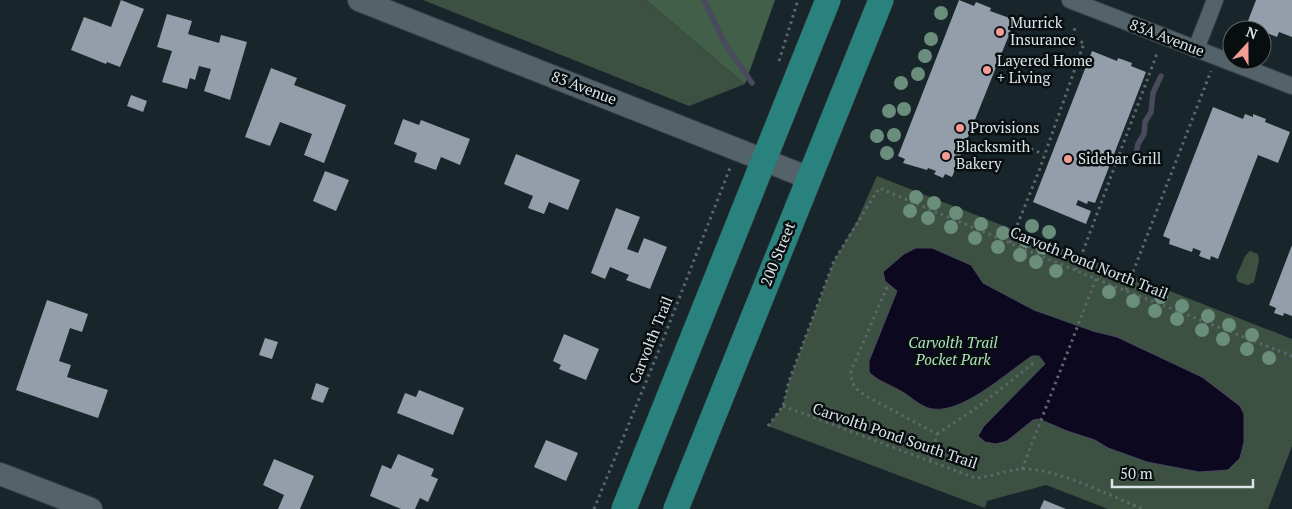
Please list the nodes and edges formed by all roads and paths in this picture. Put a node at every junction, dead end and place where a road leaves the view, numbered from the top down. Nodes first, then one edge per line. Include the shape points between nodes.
1 (359, 0) edge
2 (828, 0) edge
3 (881, 0) edge
4 (1070, 0) edge
5 (1215, 0) edge
6 (1075, 28) dead end
7 (1163, 36) junction
8 (1196, 49) junction
9 (1216, 57) junction
10 (1292, 86) edge
11 (1013, 141) dead end
12 (1043, 154) junction
13 (764, 159) junction
14 (726, 178) dead end
15 (809, 178) junction
16 (1010, 243) junction
17 (1076, 270) junction
18 (1096, 279) junction
19 (887, 287) dead end
20 (1126, 290) junction
21 (1292, 356) edge
22 (1036, 360) dead end
23 (783, 406) junction
24 (768, 426) dead end
25 (937, 434) junction
26 (930, 462) junction
27 (1022, 469) junction
28 (0, 474) edge
29 (90, 509) edge
30 (594, 509) edge
31 (624, 509) edge
32 (676, 509) edge
33 (1143, 509) edge

1 - 13 street, 83 Avenue
2 - 13 main road
3 - 15 main road, 200 Street
4 - 7 street, 83A Avenue
5 - 8 street
6 - 12 path via 1072,38 1084,43
7 - 8 street, 83A Avenue
7 - 17 path
8 - 9 street, 83A Avenue
9 - 10 street, 83A Avenue
9 - 20 path
11 - 12 path
12 - 16 path
13 - 15 street, 83 Avenue
13 - 31 main road
14 - 30 path, Carvolth Trail
15 - 32 main road, 200 Street
16 - 17 path, Carvoth Pond North Trail
16 - 23 path, Carvoth Pond North Trail via 879,188 834,261 789,381
17 - 18 path, Carvoth Pond North Trail
18 - 20 path, Carvoth Pond North Trail
18 - 27 path
19 - 25 path via 851,371 851,380 856,389 866,396
20 - 21 path, Carvoth Pond North Trail
22 - 25 path via 978,407
23 - 24 path
23 - 26 path, Carvolth Pond South Trail
25 - 26 path
26 - 27 path, Carvolth Pond South Trail via 975,478
27 - 33 path, Carvolth Pond South Trail via 1044,470
28 - 29 street

